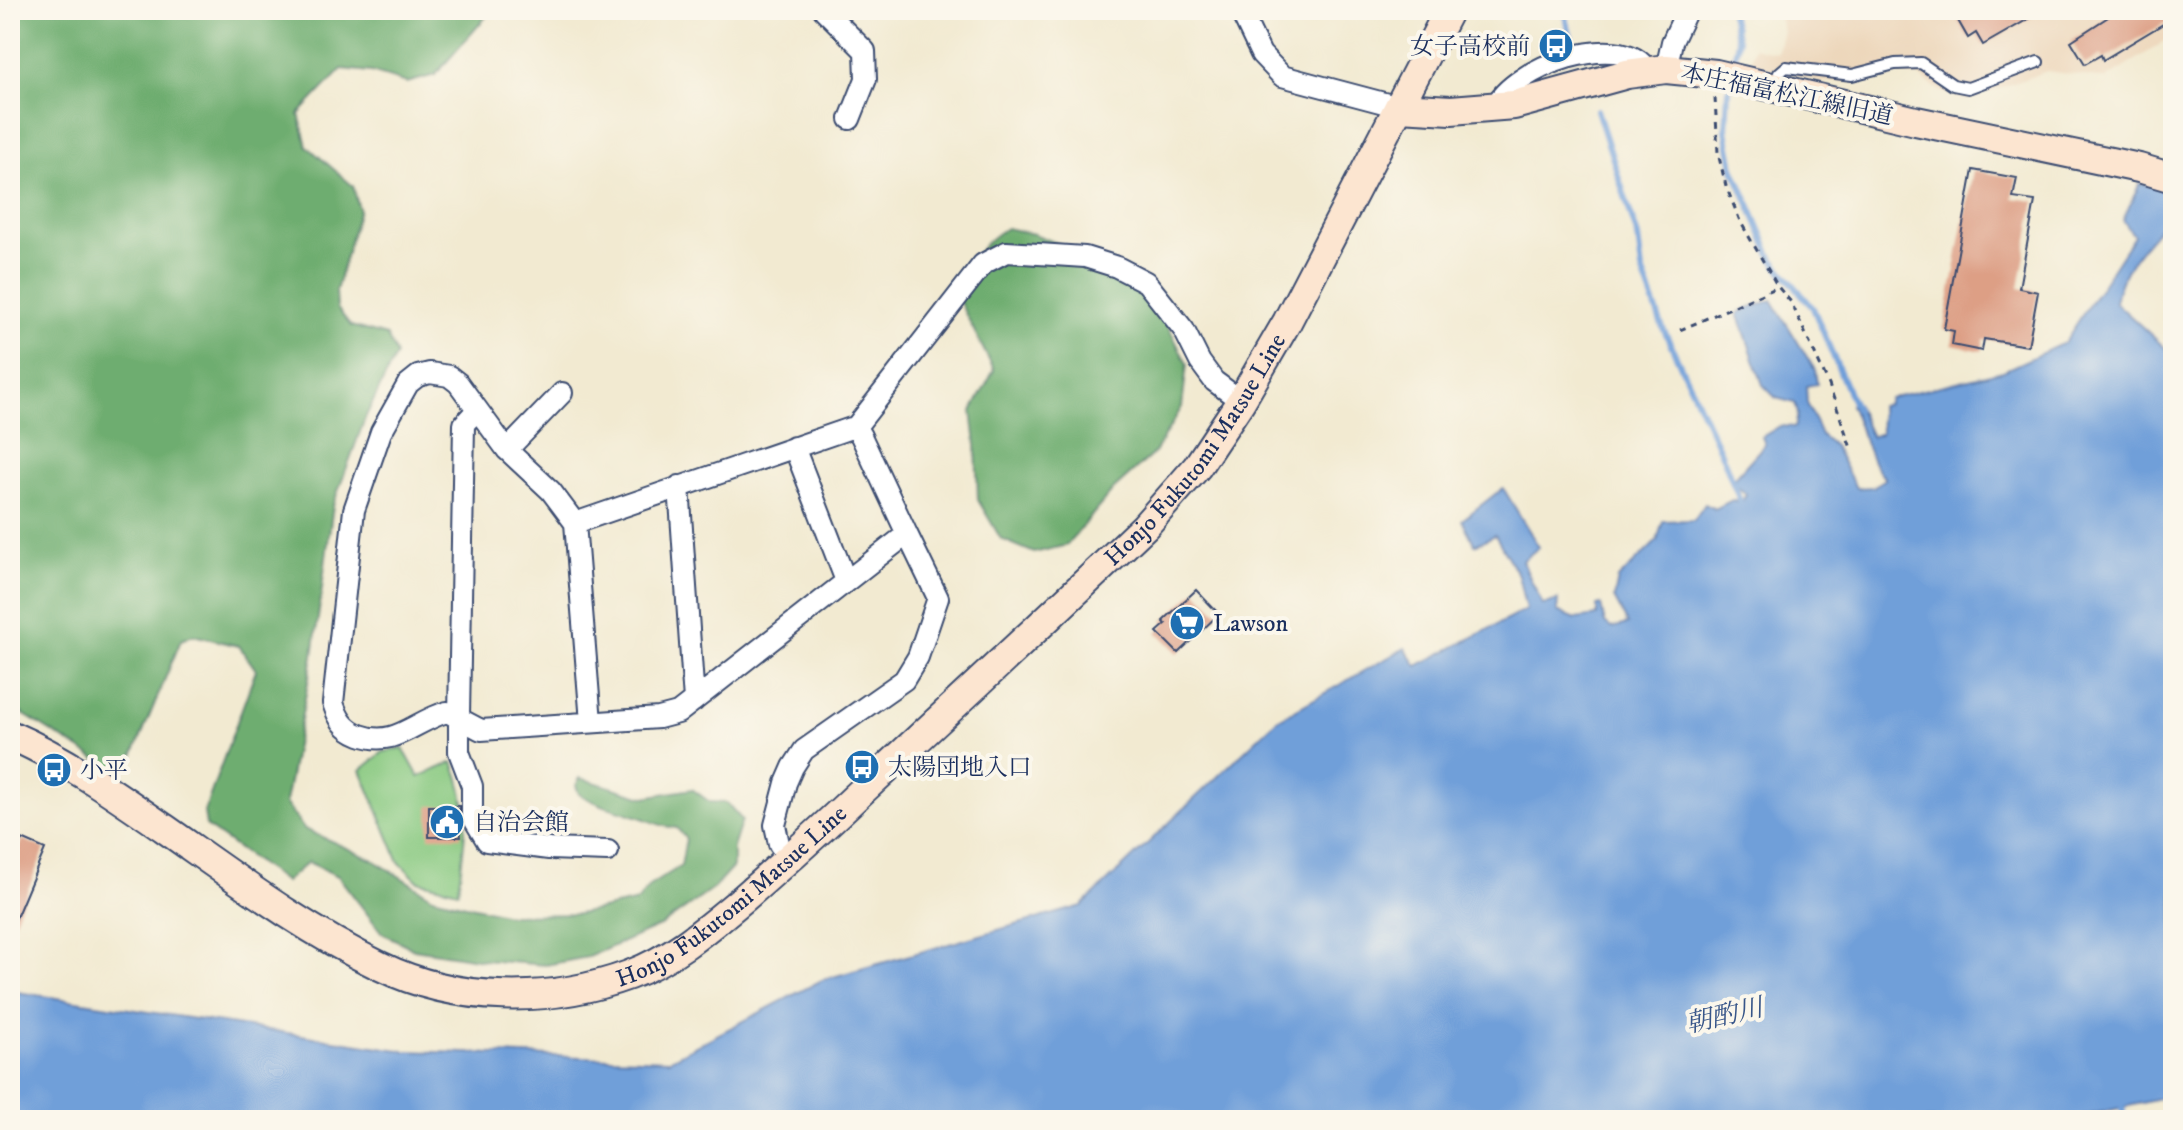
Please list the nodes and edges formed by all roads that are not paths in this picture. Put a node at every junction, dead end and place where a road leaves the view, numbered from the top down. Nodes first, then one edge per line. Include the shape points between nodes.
1 (824, 10) edge
2 (1240, 10) edge
3 (1449, 10) edge
4 (1687, 10) edge
5 (2038, 62) dead end
6 (1657, 69) junction
7 (1774, 87) junction
8 (1399, 107) junction
9 (850, 119) dead end
10 (2173, 178) edge
11 (562, 393) dead end
12 (1241, 401) junction
13 (476, 411) junction
14 (855, 428) junction
15 (794, 447) junction
16 (507, 450) junction
17 (679, 486) junction
18 (575, 523) junction
19 (907, 534) junction
20 (846, 581) junction
21 (694, 701) junction
22 (459, 717) junction
23 (591, 722) junction
24 (10, 735) edge
25 (608, 851) dead end
26 (790, 859) junction

1 - 9 street via 865,51 866,79
2 - 8 street via 1261,54 1282,76
3 - 8 main road, Honjo Fukutomi Matsue Line
4 - 6 street
5 - 7 lane via 1968,88 1953,85 1921,63 1852,75 1786,67
6 - 7 main road, 本庄福富松江線旧道 via 1716,74
6 - 8 main road, 本庄福富松江線旧道 via 1495,107
7 - 10 main road, 本庄福富松江線旧道
8 - 12 main road, Honjo Fukutomi Matsue Line
11 - 16 street
12 - 14 street via 1214,381 1184,330 1146,282 1085,257 1006,252 983,264
12 - 26 main road, Honjo Fukutomi Matsue Line via 1197,467 1145,526
13 - 16 street
13 - 22 street via 464,424
13 - 22 street via 458,383 430,373 408,384 381,432 354,510 333,703 338,719 374,740 392,738 447,712
14 - 15 street
14 - 19 street
15 - 17 street
15 - 20 street
16 - 18 street via 551,491
17 - 18 street
17 - 21 street
18 - 23 street
19 - 20 street
19 - 26 street via 938,598 918,657 904,680 804,750 793,767 775,825 779,844
20 - 21 street
21 - 23 street via 659,718
22 - 23 street via 481,730
22 - 25 street via 459,752 472,786 472,816 487,841
24 - 26 main road, Honjo Fukutomi Matsue Line via 115,794 321,936 409,978 469,992 555,993 631,974 701,935

